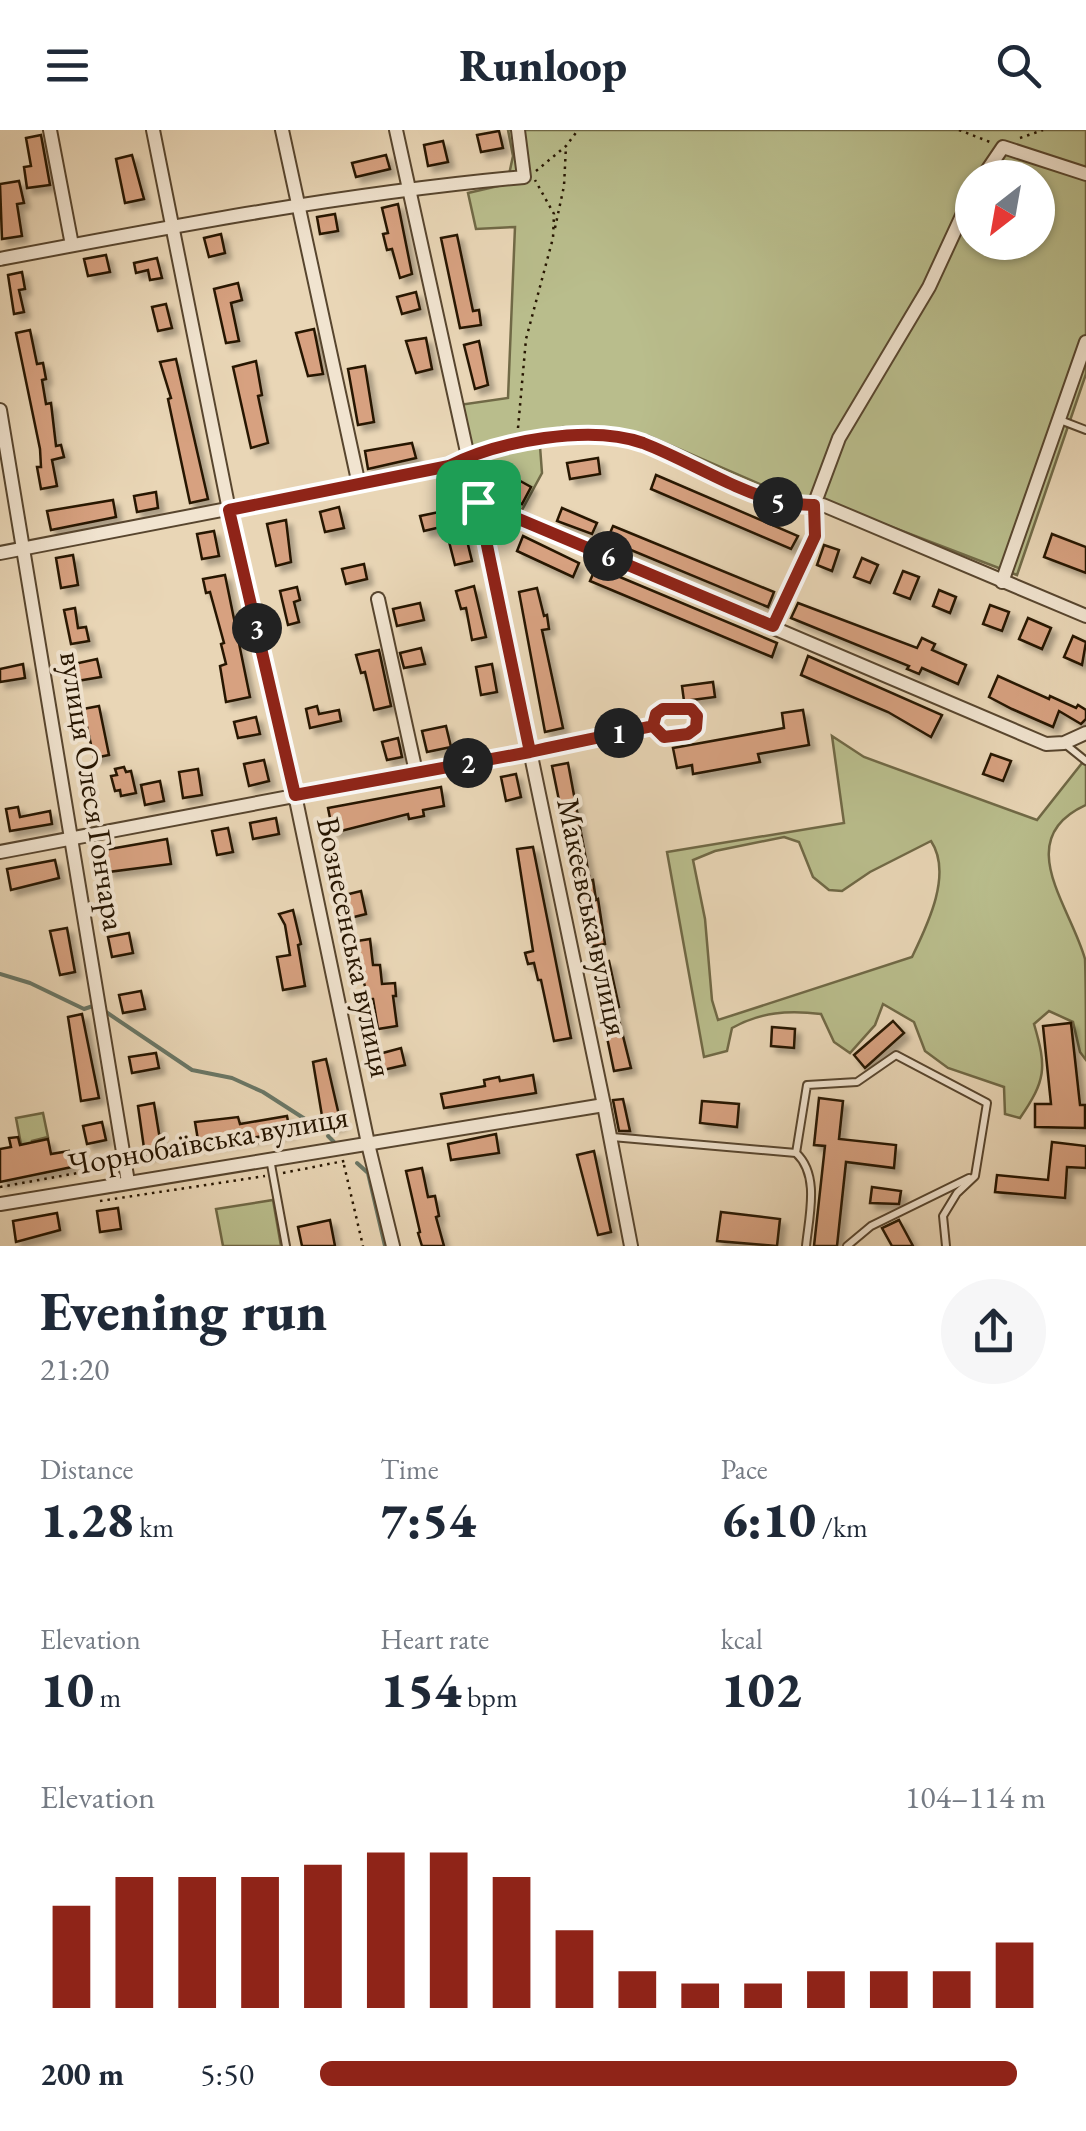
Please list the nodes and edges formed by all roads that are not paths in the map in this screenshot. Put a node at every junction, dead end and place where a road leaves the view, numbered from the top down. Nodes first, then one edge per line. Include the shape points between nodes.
1 (50, 130) edge
2 (153, 130) edge
3 (282, 130) edge
4 (396, 130) edge
5 (518, 130) edge
6 (994, 160) edge
7 (1043, 160) edge
8 (1055, 164) edge
9 (1086, 174) edge
10 (407, 187) junction
11 (296, 204) junction
12 (173, 229) junction
13 (955, 230) edge
14 (72, 246) junction
15 (0, 259) edge
16 (1086, 342) edge
17 (0, 410) edge
18 (1060, 420) junction
19 (1086, 430) edge
20 (468, 456) junction
21 (359, 485) junction
22 (478, 502) junction
23 (814, 505) junction
24 (229, 510) junction
25 (25, 548) junction
26 (0, 553) edge
27 (1002, 582) junction
28 (378, 599) dead end
29 (1086, 616) edge
30 (773, 626) junction
31 (653, 726) junction
32 (1086, 733) edge
33 (1064, 744) junction
34 (547, 748) joint
35 (530, 752) junction
36 (1086, 760) edge
37 (416, 772) junction
38 (295, 795) junction
39 (72, 837) junction
40 (0, 852) edge
41 (604, 1104) junction
42 (611, 1138) junction
43 (369, 1144) junction
44 (796, 1153) junction
45 (270, 1158) junction
46 (975, 1176) junction
47 (128, 1182) junction
48 (0, 1204) edge
49 (286, 1246) edge
50 (393, 1246) edge
51 (630, 1246) edge
52 (806, 1246) edge
53 (847, 1246) edge
54 (946, 1246) edge

1 - 14 street
2 - 12 street, Вознесенська вулиця
3 - 11 street
4 - 10 street, Макеєвська вулиця
5 - 10 street via 524,177
6 - 7 street via 1003,147
8 - 9 street
10 - 11 street
10 - 20 street, Макеєвська вулиця
11 - 12 street
11 - 21 street
12 - 14 street
12 - 24 street, Вознесенська вулиця
13 - 23 street via 839,438
14 - 15 street
16 - 18 street
17 - 25 street, вулиця Олеся Гончара
18 - 19 lane
18 - 27 street
20 - 21 street
20 - 22 street, Макеєвська вулиця
20 - 23 street via 560,435 600,435 639,442 777,502
21 - 24 street
22 - 30 street
22 - 35 street, Макеєвська вулиця
23 - 27 street
23 - 30 street via 815,536
24 - 25 street
24 - 38 street, Вознесенська вулиця
25 - 26 street
25 - 39 street, вулиця Олеся Гончара
27 - 29 street
28 - 37 street
30 - 33 street via 1046,744
31 - 31 lane via 664,737 685,735 698,719 688,707 663,709
31 - 34 lane
32 - 33 street
33 - 36 lane
34 - 35 street
35 - 37 street
35 - 41 street, Макеєвська вулиця
37 - 38 street
38 - 39 street
38 - 43 street, Вознесенська вулиця
39 - 40 street
39 - 47 street, вулиця Олеся Гончара
41 - 42 street, Макеєвська вулиця
41 - 43 street, Чорнобаївська вулиця
42 - 44 lane
42 - 51 street, Макеєвська вулиця
43 - 45 street, Чорнобаївська вулиця
43 - 50 street, Вознесенська вулиця
44 - 46 lane via 807,1085 857,1082 896,1055 987,1103
44 - 52 lane via 806,1163 811,1191
45 - 47 street, Чорнобаївська вулиця
45 - 49 lane
46 - 53 lane via 871,1226
46 - 54 lane via 942,1216
47 - 48 street, Чорнобаївська вулиця

